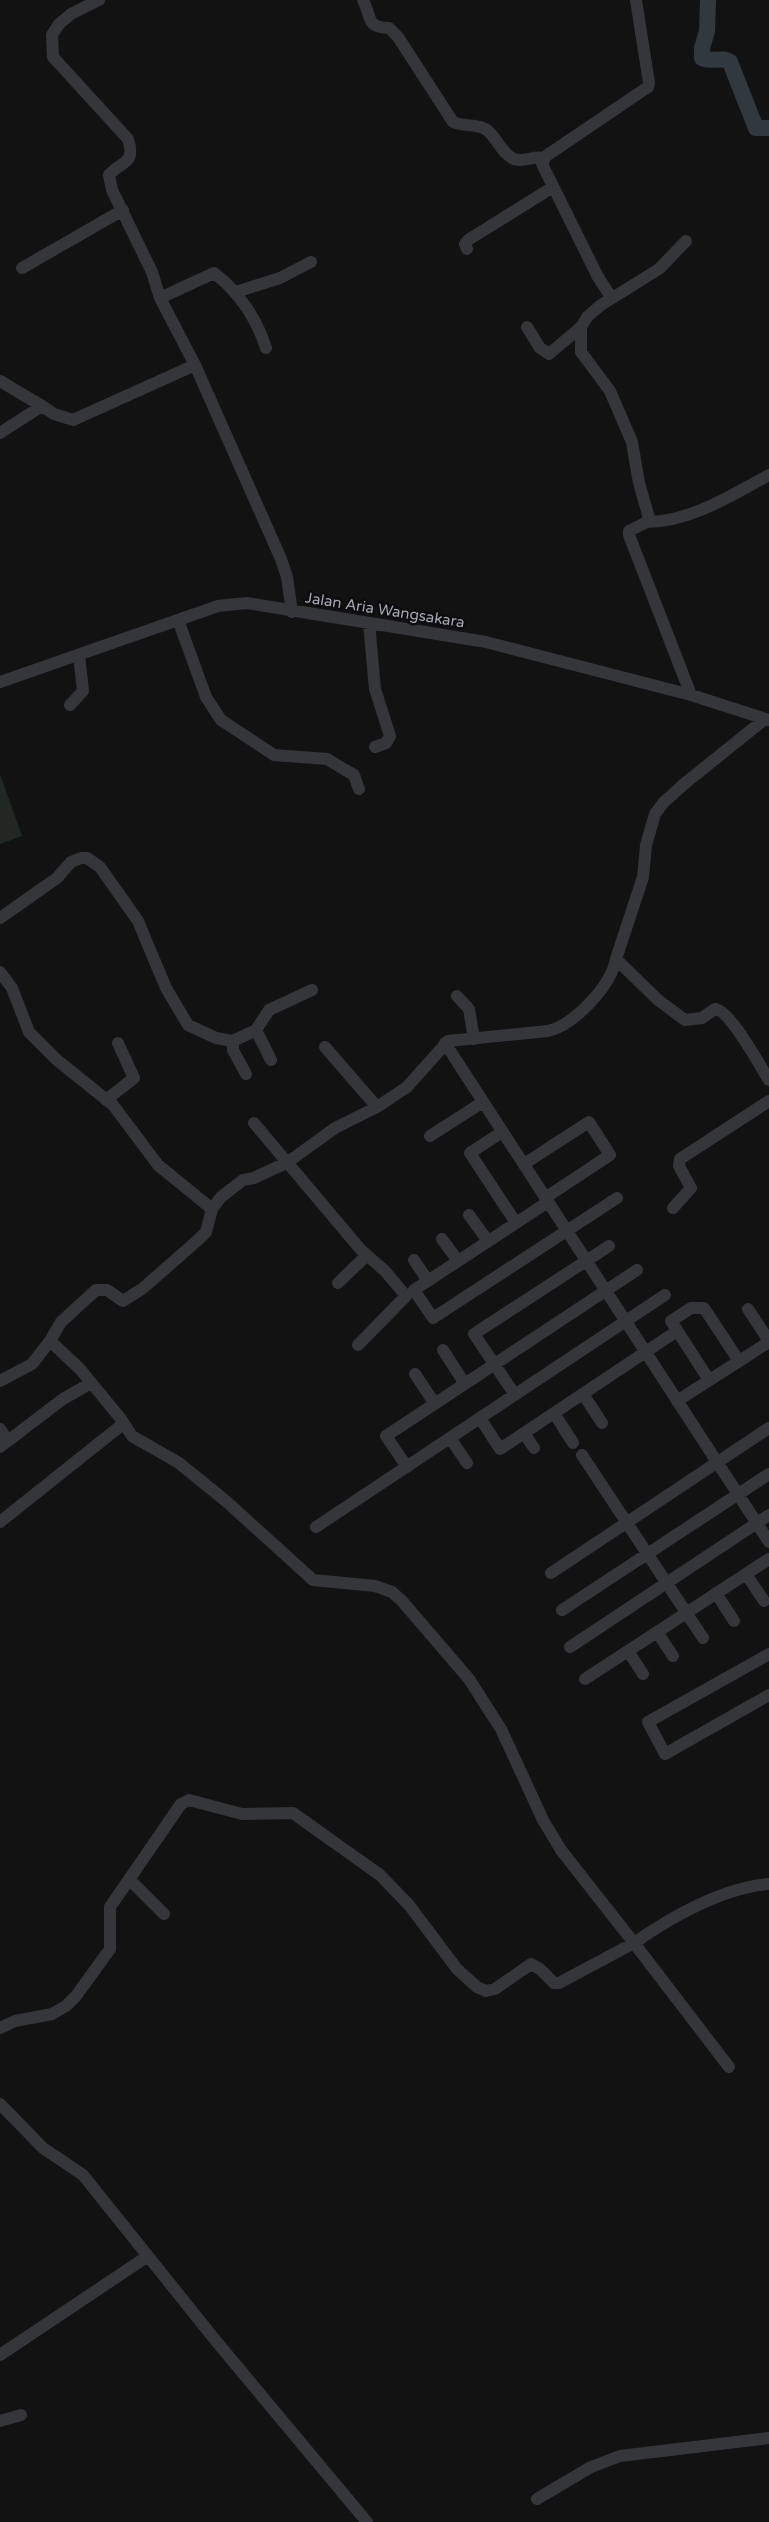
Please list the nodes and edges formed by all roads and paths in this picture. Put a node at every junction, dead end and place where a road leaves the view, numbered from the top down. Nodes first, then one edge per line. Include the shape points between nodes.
1 (99, 0) edge
2 (363, 0) edge
3 (636, 0) edge
4 (544, 158) junction
5 (553, 187) junction
6 (124, 210) junction
7 (686, 241) dead end
8 (467, 249) dead end
9 (311, 262) dead end
10 (22, 268) dead end
11 (236, 292) junction
12 (611, 297) junction
13 (160, 298) junction
14 (527, 327) dead end
15 (581, 327) junction
16 (266, 348) dead end
17 (195, 365) junction
18 (0, 381) edge
19 (42, 406) junction
20 (0, 433) edge
21 (769, 475) edge
22 (647, 522) junction
23 (292, 612) junction
24 (178, 620) junction
25 (369, 623) junction
26 (79, 655) junction
27 (0, 682) edge
28 (691, 695) junction
29 (70, 705) dead end
30 (767, 719) edge
31 (375, 747) dead end
32 (358, 789) dead end
33 (0, 918) edge
34 (616, 959) junction
35 (0, 972) edge
36 (312, 990) dead end
37 (457, 996) dead end
38 (256, 1030) junction
39 (474, 1039) junction
40 (233, 1041) junction
41 (118, 1043) dead end
42 (445, 1044) junction
43 (325, 1048) dead end
44 (271, 1060) dead end
45 (246, 1074) dead end
46 (769, 1080) edge
47 (106, 1100) junction
48 (769, 1101) edge
49 (483, 1102) junction
50 (377, 1107) junction
51 (254, 1123) dead end
52 (502, 1132) junction
53 (430, 1136) dead end
54 (288, 1162) junction
55 (524, 1164) junction
56 (617, 1198) dead end
57 (546, 1200) junction
58 (673, 1208) dead end
59 (212, 1209) junction
60 (469, 1215) dead end
61 (516, 1222) junction
62 (567, 1231) junction
63 (442, 1239) dead end
64 (488, 1241) junction
65 (609, 1246) dead end
66 (367, 1255) junction
67 (414, 1260) dead end
68 (586, 1260) junction
69 (458, 1261) junction
70 (637, 1270) dead end
71 (428, 1281) junction
72 (338, 1283) dead end
73 (606, 1291) junction
74 (666, 1295) dead end
75 (748, 1309) dead end
76 (626, 1322) junction
77 (671, 1335) dead end
78 (50, 1341) junction
79 (769, 1342) edge
80 (358, 1345) dead end
81 (443, 1350) dead end
82 (646, 1352) junction
83 (739, 1361) junction
84 (494, 1364) junction
85 (415, 1374) dead end
86 (709, 1380) junction
87 (0, 1381) edge
88 (91, 1383) junction
89 (465, 1384) junction
90 (583, 1394) junction
91 (515, 1395) junction
92 (677, 1401) junction
93 (435, 1404) junction
94 (554, 1413) junction
95 (480, 1418) junction
96 (602, 1423) dead end
97 (123, 1424) junction
98 (769, 1428) edge
99 (0, 1429) edge
100 (524, 1433) junction
101 (450, 1438) junction
102 (573, 1443) dead end
103 (4, 1444) edge
104 (534, 1448) dead end
105 (582, 1455) dead end
106 (717, 1462) junction
107 (467, 1463) dead end
108 (407, 1467) junction
109 (769, 1474) edge
110 (738, 1494) junction
111 (769, 1516) edge
112 (0, 1522) edge
113 (627, 1522) junction
114 (757, 1523) junction
115 (316, 1527) dead end
116 (769, 1542) edge
117 (647, 1554) junction
118 (769, 1559) edge
119 (551, 1573) dead end
120 (746, 1574) junction
121 (667, 1583) junction
122 (716, 1594) junction
123 (764, 1601) dead end
124 (562, 1610) dead end
125 (687, 1613) junction
126 (734, 1621) dead end
127 (658, 1632) junction
128 (703, 1638) dead end
129 (570, 1647) dead end
130 (628, 1651) junction
131 (769, 1654) edge
132 (673, 1656) dead end
133 (643, 1674) dead end
134 (585, 1679) dead end
135 (769, 1695) edge
136 (130, 1880) junction
137 (769, 1884) edge
138 (164, 1914) dead end
139 (634, 1943) junction
140 (0, 2028) edge
141 (729, 2067) dead end
142 (0, 2104) edge
143 (148, 2256) junction
144 (0, 2355) edge
145 (21, 2415) dead end
146 (0, 2421) edge
147 (769, 2438) edge
148 (536, 2499) dead end
149 (367, 2522) edge

1 - 6 street via 59,24 52,35 51,47 53,57 128,139 130,157 110,172 108,178
2 - 4 street via 372,24 389,28 398,37 452,122 488,131 513,158
3 - 4 street via 648,87
4 - 5 street via 542,168
5 - 8 street via 468,240 465,244
5 - 12 street
6 - 10 street
6 - 13 street
7 - 12 street via 659,269
9 - 11 street via 280,278
11 - 13 street via 214,273
11 - 16 street
12 - 15 street via 587,317
13 - 17 street
14 - 15 street via 540,348 549,354
15 - 22 street via 581,352 610,391 632,442 649,518
17 - 19 street via 73,420
17 - 23 street via 281,559
18 - 19 street
19 - 20 street
21 - 22 street via 712,506 660,522
22 - 28 street via 629,531 629,536
23 - 24 street, Jalan Aria Wangsakara via 233,603
23 - 25 street, Jalan Aria Wangsakara
24 - 26 street, Jalan Aria Wangsakara
24 - 32 street via 206,697 221,720 274,755 332,762 354,775
25 - 28 street, Jalan Aria Wangsakara via 486,642
25 - 31 street via 375,689 390,736 386,743
26 - 27 street, Jalan Aria Wangsakara
26 - 29 street via 84,691
28 - 30 street, Jalan Aria Wangsakara
30 - 34 street via 684,784 655,814 646,845 643,877
33 - 40 street via 57,878 71,862 87,858 100,867 138,921 166,988 185,1021 216,1038
34 - 39 street via 594,1000 562,1025 548,1031
34 - 46 street via 658,1000 685,1020 702,1018 715,1009 722,1012
35 - 47 street via 12,988 29,1032
36 - 38 street via 269,1010
37 - 39 street via 469,1009
38 - 40 street
38 - 44 street
39 - 42 street via 453,1040
40 - 45 street via 232,1050
41 - 47 street via 134,1078
42 - 49 street
42 - 50 street via 408,1087
43 - 50 street
47 - 59 street via 121,1113 158,1165
48 - 58 street via 680,1159 679,1166 691,1188
49 - 52 street
49 - 53 street
50 - 54 street via 335,1128
51 - 54 street
52 - 55 street
52 - 61 street via 470,1153
54 - 59 street via 243,1180 221,1197
54 - 66 street
55 - 57 street
55 - 57 street via 589,1122 610,1155
56 - 62 street
57 - 61 street
57 - 62 street
59 - 78 street via 206,1232 142,1289 123,1301 107,1290 96,1290 60,1322
60 - 64 street
61 - 64 street
62 - 68 street
62 - 71 street via 433,1318 414,1290
63 - 69 street
64 - 69 street
65 - 68 street
66 - 72 street
66 - 80 street via 406,1296
67 - 71 street
68 - 73 street
68 - 84 street via 474,1334
69 - 71 street
70 - 73 street
73 - 76 street
73 - 84 street
74 - 76 street
75 - 79 street
76 - 82 street
76 - 91 street
77 - 82 street
78 - 87 street via 32,1364
78 - 88 street
79 - 83 street
81 - 89 street
82 - 90 street
82 - 92 street
83 - 86 street
83 - 86 street via 704,1308 691,1308 671,1321
84 - 89 street
84 - 91 street
85 - 93 street
86 - 92 street
88 - 97 street
88 - 103 street via 63,1399
89 - 93 street
90 - 94 street
90 - 96 street
91 - 95 street
92 - 106 street
93 - 108 street via 386,1436
94 - 100 street
94 - 102 street
95 - 100 street via 500,1449
95 - 101 street
97 - 112 street
97 - 139 street via 132,1436 179,1463 227,1502 313,1580 375,1586 392,1592 402,1601 469,1679 501,1729 543,1820 561,1850
98 - 106 street
99 - 103 street
100 - 104 street
101 - 107 street
101 - 108 street
105 - 113 street
106 - 110 street
106 - 113 street
108 - 115 street
109 - 110 street
110 - 114 street
110 - 117 street
111 - 114 street
113 - 117 street
113 - 119 street
114 - 116 street
114 - 121 street
117 - 121 street
117 - 124 street
118 - 120 street
120 - 122 street
120 - 123 street
121 - 125 street
121 - 129 street
122 - 125 street
122 - 126 street
125 - 127 street
125 - 128 street
127 - 130 street
127 - 132 street
130 - 133 street
130 - 134 street
131 - 135 street via 648,1722 665,1754
136 - 138 street
136 - 139 street via 186,1801 242,1814 293,1813 380,1875 409,1905 457,1969 482,1990 495,1989 531,1964 554,1983 559,1983
136 - 140 street via 110,1907 110,1949 76,1996 52,2014 15,2021
137 - 139 street via 726,1893
139 - 141 street
142 - 143 street via 43,2148 82,2175
143 - 144 street
143 - 149 street
145 - 146 street
147 - 148 street via 620,2456 590,2467

